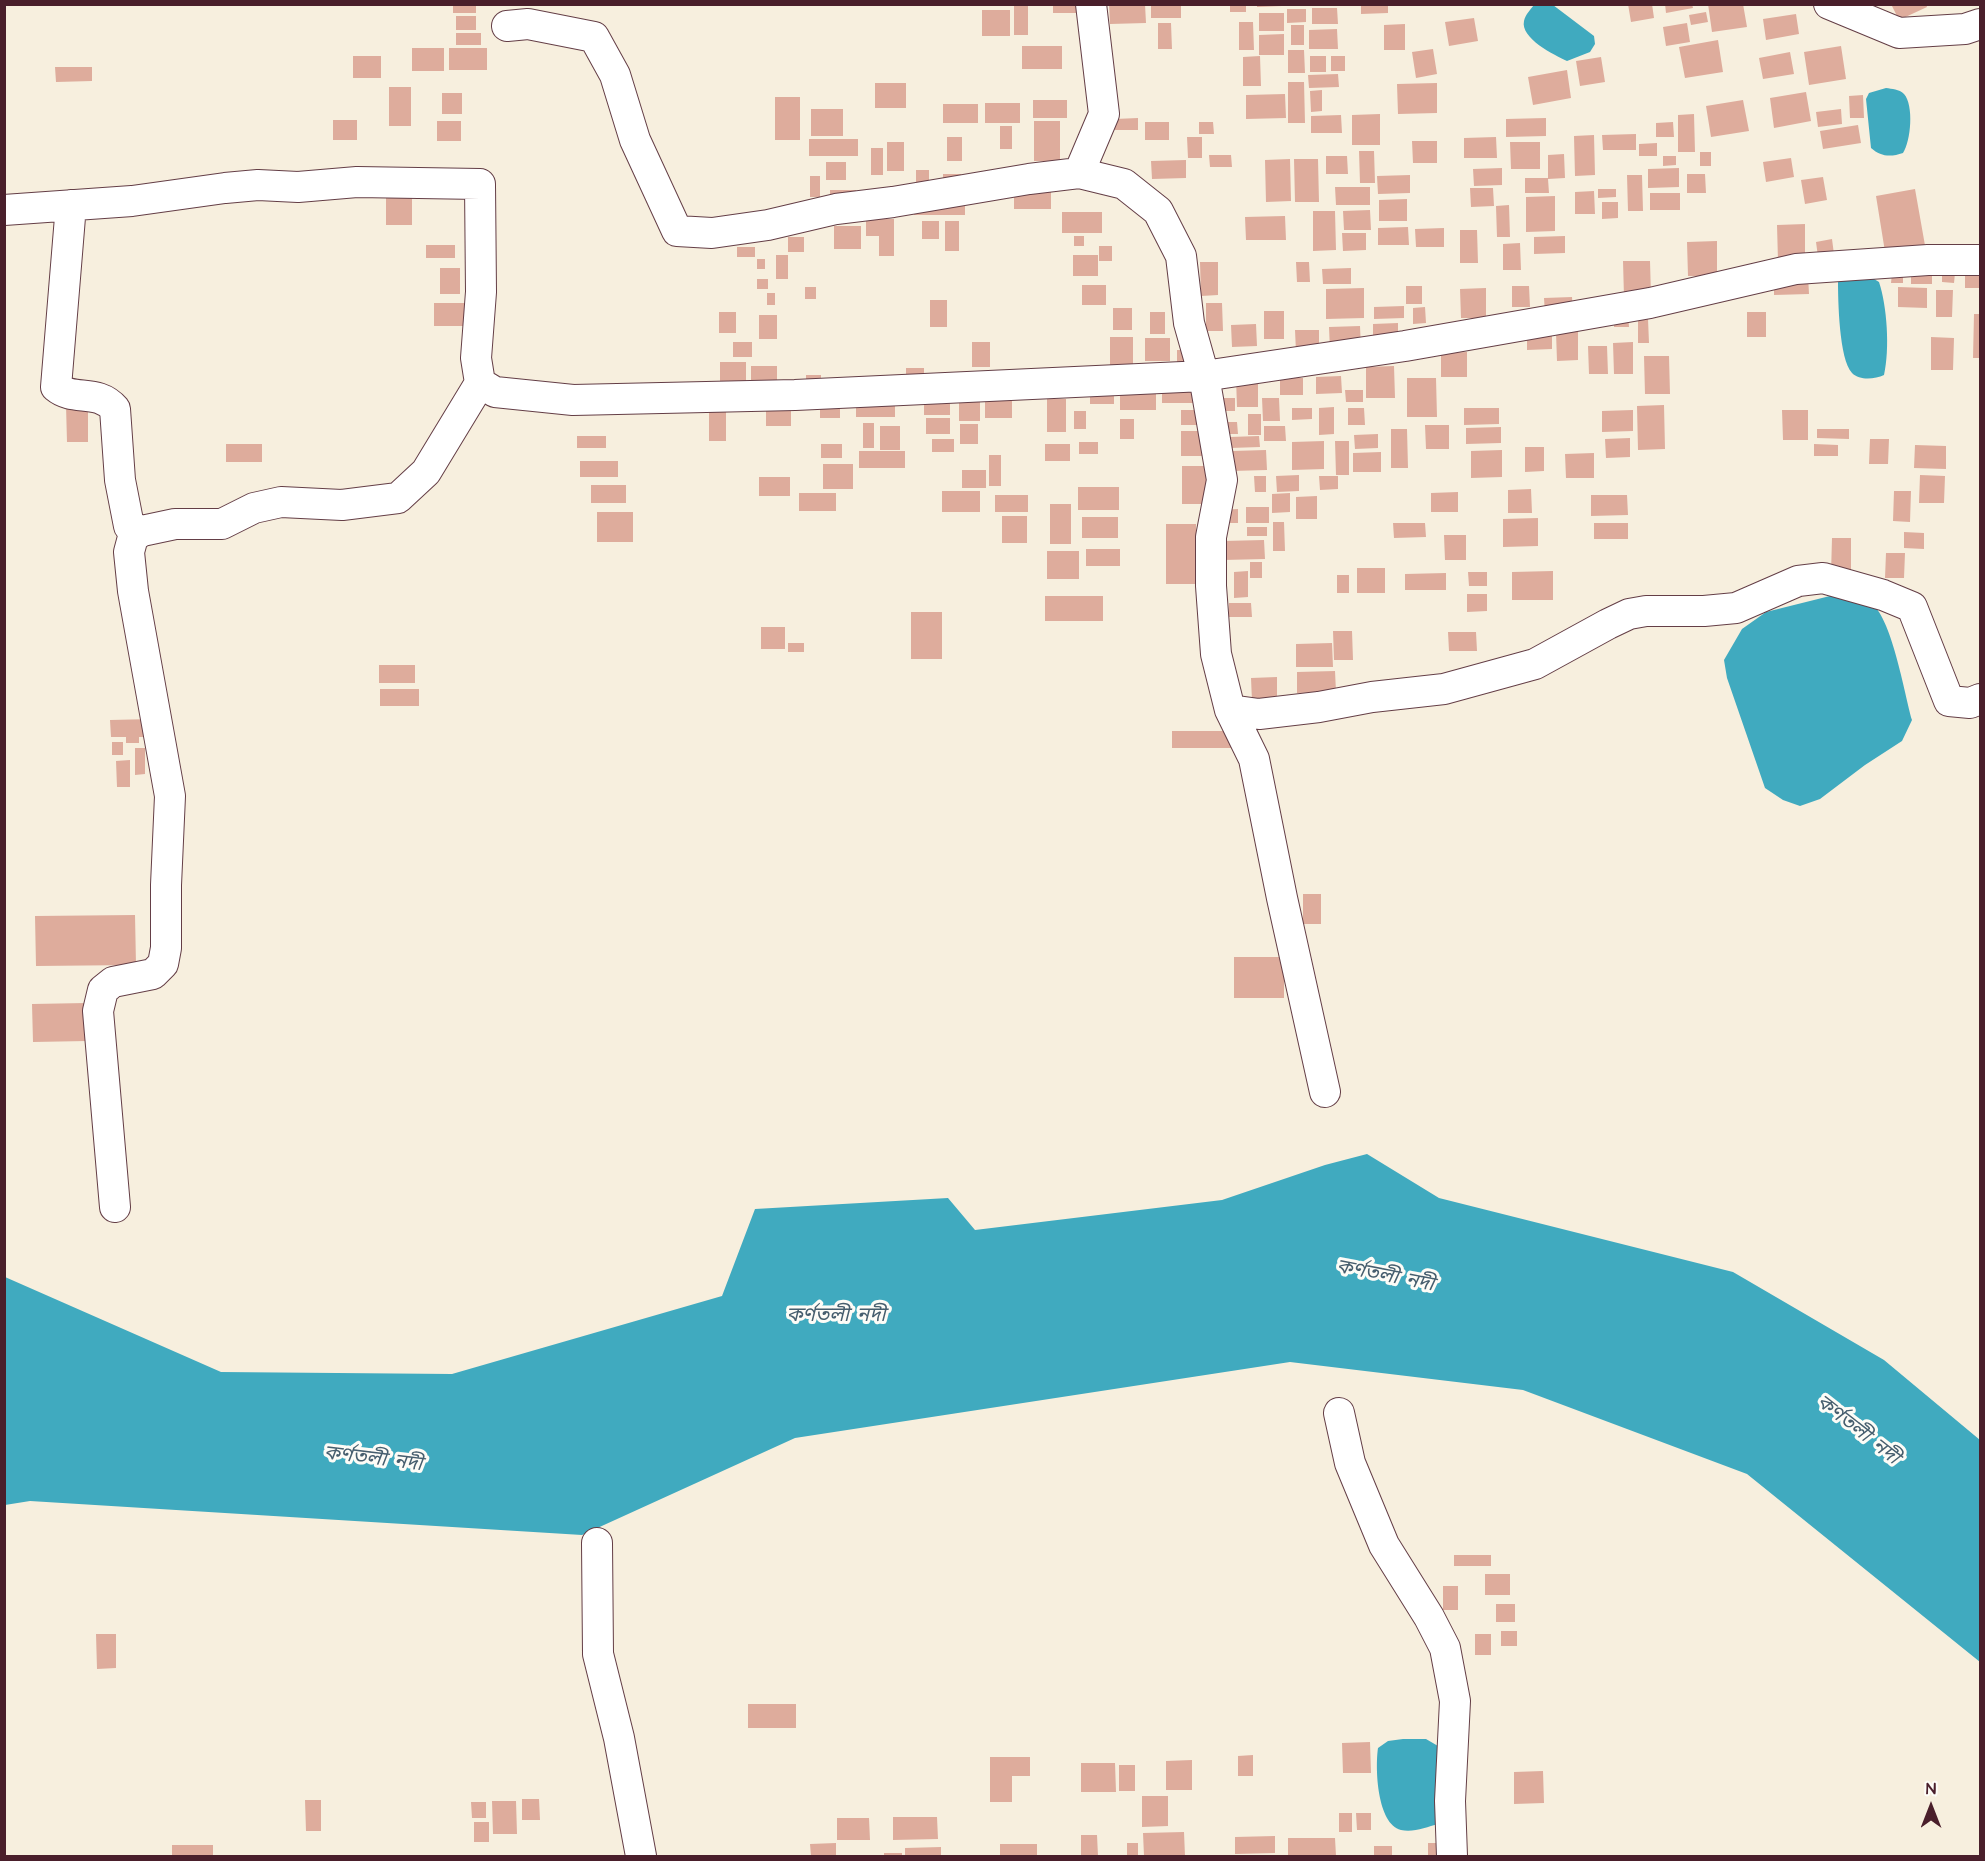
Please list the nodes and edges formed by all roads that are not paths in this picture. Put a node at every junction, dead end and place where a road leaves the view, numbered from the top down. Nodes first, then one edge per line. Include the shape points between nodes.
1 (1090, 4) edge
2 (1829, 4) edge
3 (1980, 24) edge
4 (507, 26) dead end
5 (1079, 173) junction
6 (71, 205) junction
7 (4, 210) edge
8 (1980, 260) edge
9 (1203, 376) junction
10 (480, 383) junction
11 (142, 531) junction
12 (1980, 699) edge
13 (1230, 710) junction
14 (1325, 1092) dead end
15 (115, 1207) dead end
16 (1339, 1413) dead end
17 (597, 1543) dead end
18 (641, 1857) edge
19 (1452, 1857) edge

1 - 5 street via 1104,114
2 - 3 street via 1899,33 1965,29
4 - 5 street via 528,24 594,37 615,75 635,140 677,231 712,233 757,227 836,209
5 - 9 street via 1124,184 1158,211 1181,256 1189,323
6 - 7 street
6 - 10 street via 258,185 480,184 481,292 476,358
6 - 11 street via 56,387 63,393 107,400 115,409 120,480 129,526
8 - 9 street via 1796,269 1650,303
9 - 10 street via 806,395 573,400 495,392
9 - 13 street via 1222,480 1212,537 1212,586 1216,654
10 - 11 street via 426,472 398,498 342,505 281,502 254,508 222,524 175,524
11 - 15 street via 133,537 129,552 170,796 166,948 163,964 153,974 113,982 103,990 98,1011
12 - 13 street via 1970,703 1949,701 1912,607 1823,578 1798,581 1736,608 1629,614 1535,664 1444,688 1259,714
13 - 14 street via 1254,759
16 - 19 street via 1350,1463 1384,1545 1444,1648 1455,1701 1450,1801
17 - 18 street via 598,1654 619,1738

